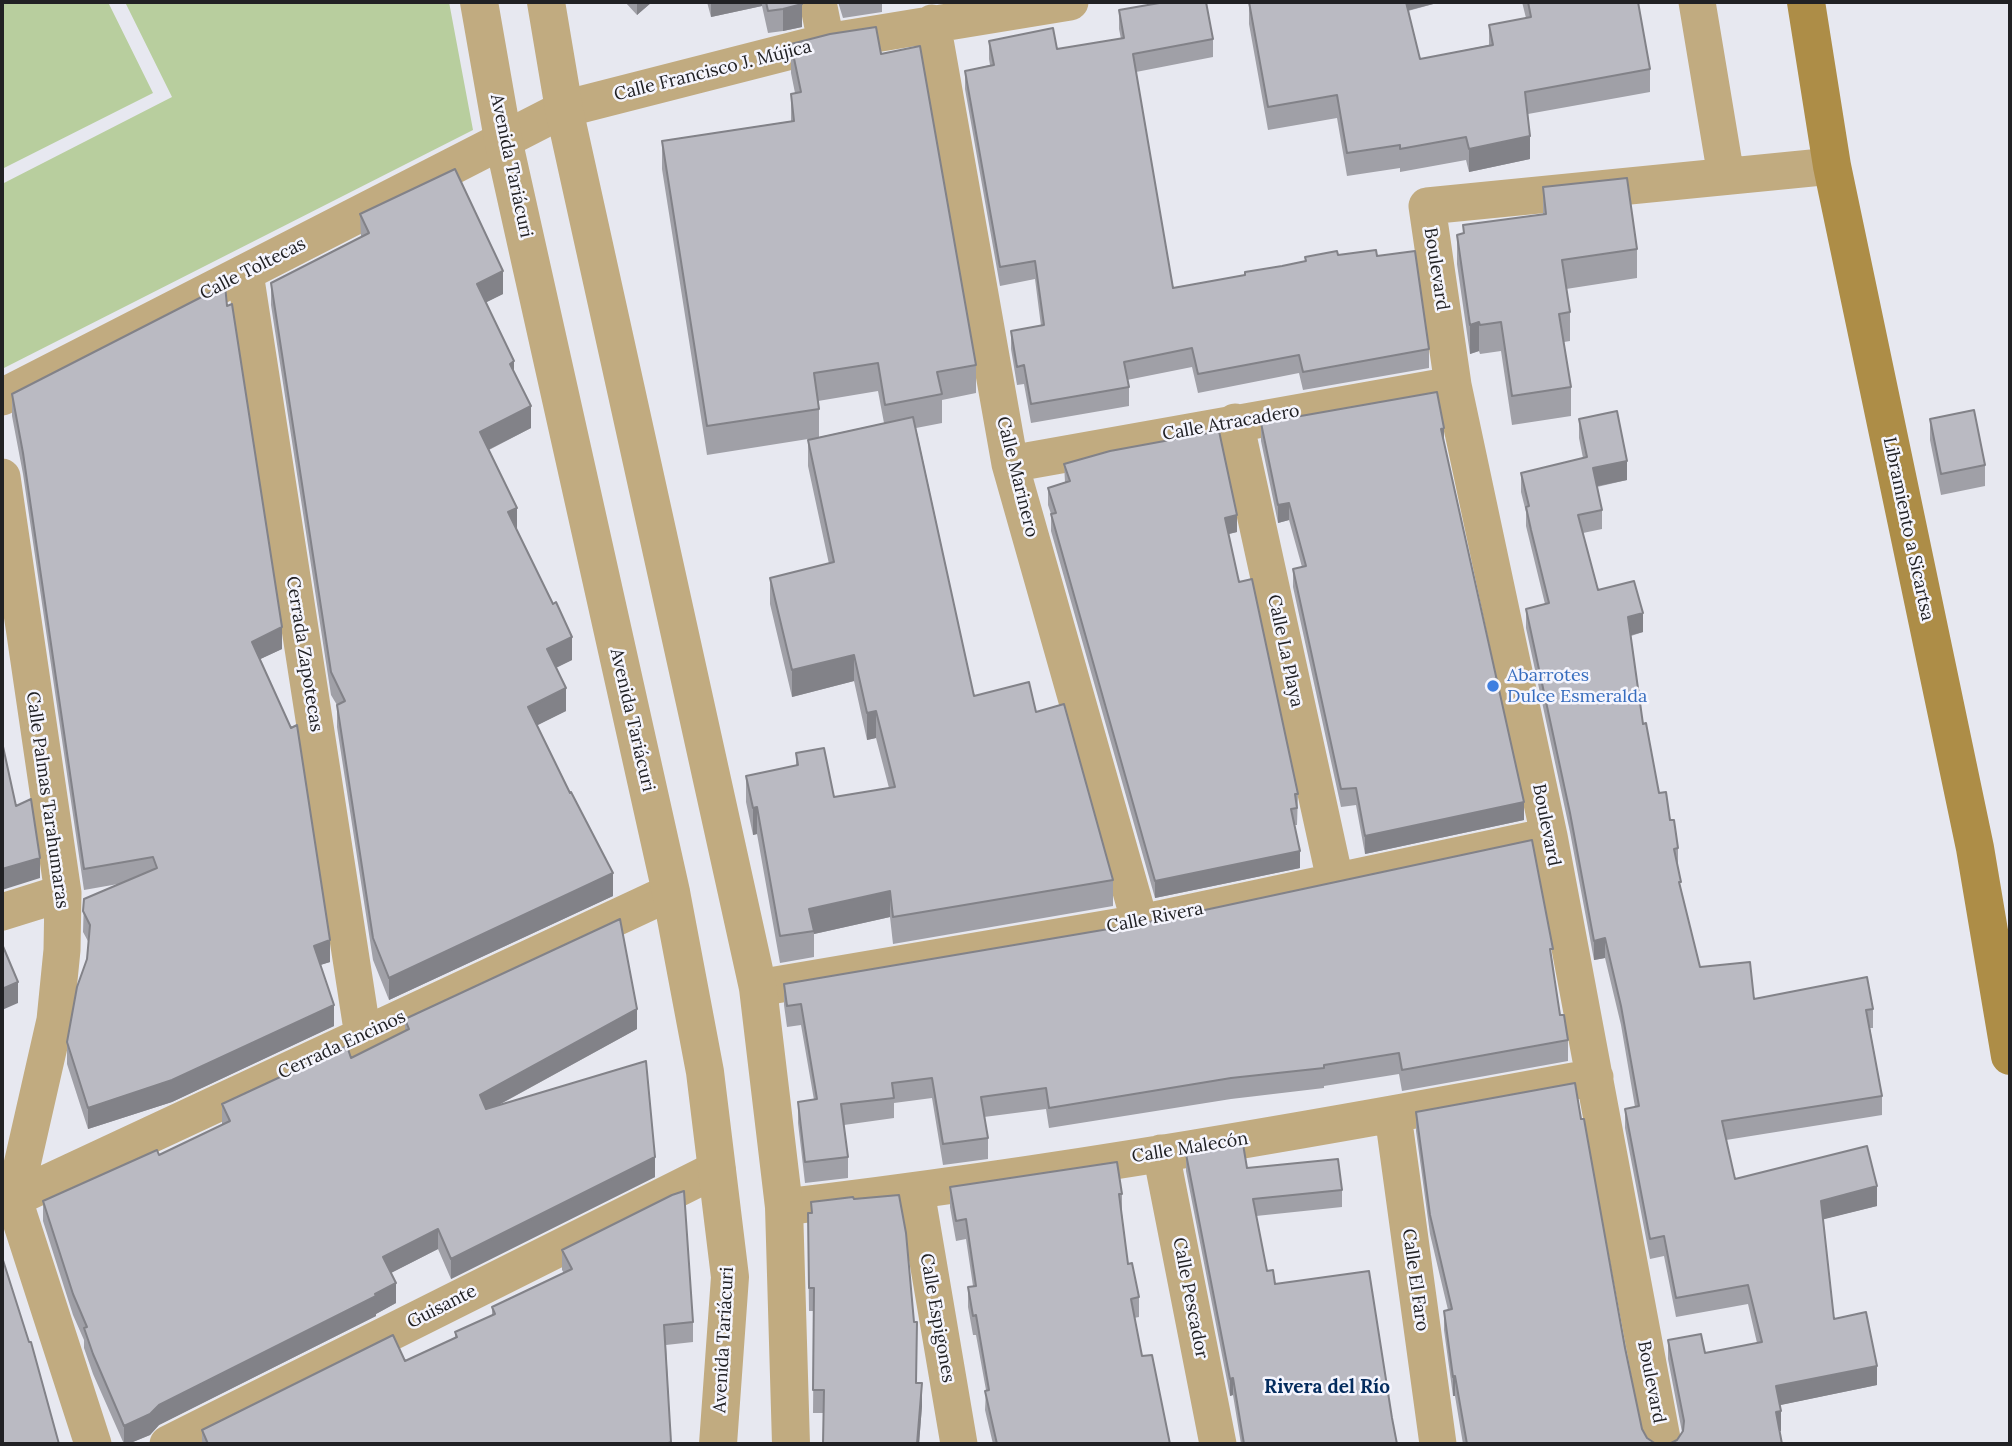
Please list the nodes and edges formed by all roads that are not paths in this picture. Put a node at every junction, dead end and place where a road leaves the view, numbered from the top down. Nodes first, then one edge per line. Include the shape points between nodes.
1 (480, 2) edge
2 (546, 2) edge
3 (818, 2) edge
4 (1070, 2) edge
5 (1697, 2) edge
6 (1806, 2) edge
7 (1024, 6) edge
8 (932, 23) junction
9 (826, 42) junction
10 (564, 109) junction
11 (503, 139) junction
12 (1832, 166) junction
13 (1726, 176) junction
14 (245, 273) junction
15 (1453, 385) junction
16 (2, 397) edge
17 (1235, 422) junction
18 (1010, 464) junction
19 (2, 477) edge
20 (12, 635) edge
21 (1549, 836) junction
22 (1335, 880) junction
23 (671, 892) junction
24 (63, 893) junction
25 (2, 912) edge
26 (1140, 923) junction
27 (758, 988) junction
28 (363, 1036) junction
29 (2010, 1056) edge
30 (1595, 1077) junction
31 (1392, 1115) junction
32 (1161, 1153) junction
33 (717, 1169) junction
34 (916, 1191) junction
35 (8, 1202) edge
36 (784, 1207) junction
37 (93, 1444) edge
38 (168, 1444) edge
39 (718, 1444) edge
40 (791, 1444) edge
41 (958, 1444) edge
42 (1218, 1444) edge
43 (1438, 1444) edge
44 (1663, 1444) edge

1 - 11 street, Avenida Tariácuri
2 - 10 street
3 - 9 street
4 - 7 street, Calle Francisco J. Mújica
5 - 13 street
6 - 12 main road, Libramiento a Sicartsa
7 - 8 street, Calle Francisco J. Mújica
8 - 9 street, Calle Francisco J. Mújica
8 - 18 street, Calle Marinero
9 - 10 street, Calle Francisco J. Mújica
10 - 11 street, Calle Francisco J. Mújica
10 - 27 street
11 - 14 street, Calle Toltecas
11 - 23 street, Avenida Tariácuri
12 - 13 street
12 - 29 main road, Libramiento a Sicartsa via 1975,848
13 - 15 street, Boulevard via 1426,206
14 - 16 street, Calle Toltecas
14 - 28 street, Cerrada Zapotecas
15 - 17 street, Calle Atracadero
15 - 21 street, Boulevard
17 - 18 street, Calle Atracadero
17 - 22 street, Calle La Playa
18 - 26 street, Calle Marinero
19 - 20 street, Calle Palmas Tarahumaras
20 - 24 street, Calle Palmas Tarahumaras
21 - 22 street, Calle Rivera
21 - 30 street, Boulevard
22 - 26 street, Calle Rivera
23 - 28 street, Cerrada Encinos
23 - 33 street, Avenida Tariácuri via 705,1072
24 - 25 street
24 - 35 street, Calle Palmas Tarahumaras via 55,1020
26 - 27 street, Calle Rivera
27 - 36 street
28 - 35 street, Cerrada Encinos
30 - 31 street, Calle Malecón
30 - 44 street, Boulevard
31 - 32 street, Calle Malecón
31 - 43 street, Calle El Faro
32 - 34 street, Calle Malecón
32 - 42 street, Calle Pescador
33 - 38 street, Guisante
33 - 39 street, Avenida Tariácuri via 730,1277
34 - 36 street, Calle Malecón
34 - 41 street, Calle Espigones
35 - 37 street
36 - 40 street

